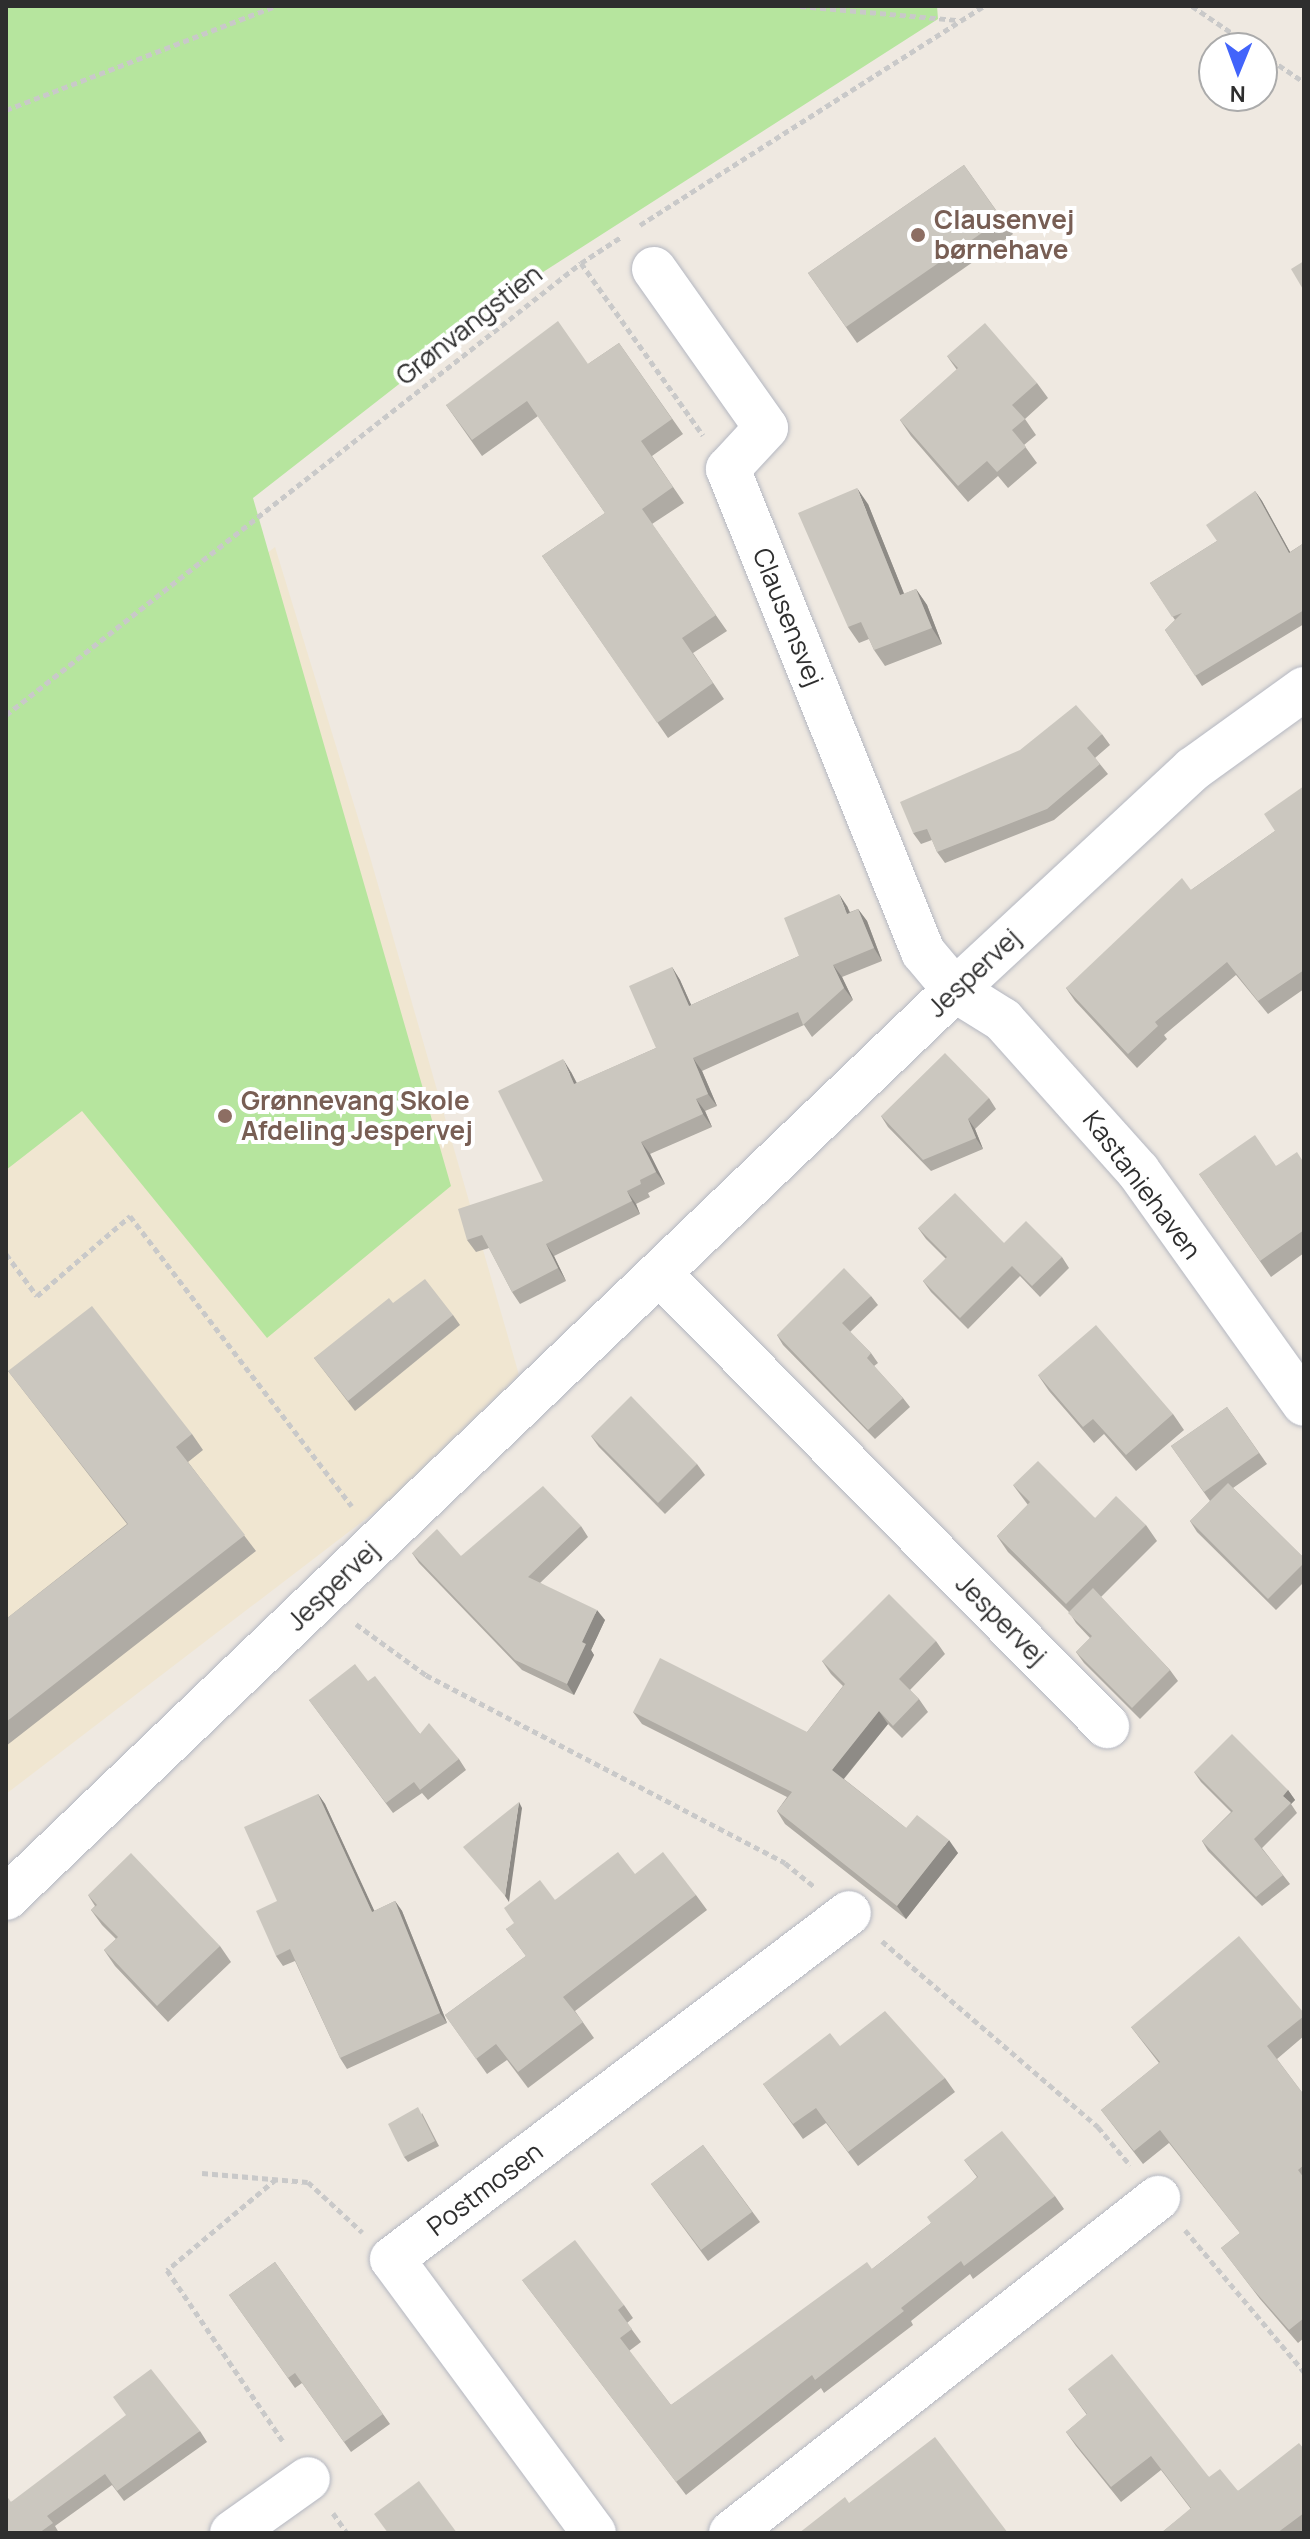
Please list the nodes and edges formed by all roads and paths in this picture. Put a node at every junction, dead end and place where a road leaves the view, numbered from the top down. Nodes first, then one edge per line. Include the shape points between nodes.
1 (276, 6) edge
2 (800, 6) edge
3 (984, 6) edge
4 (1192, 6) edge
5 (960, 20) junction
6 (1230, 32) edge
7 (1278, 65) edge
8 (1304, 82) edge
9 (6, 110) edge
10 (581, 263) junction
11 (654, 269) dead end
12 (728, 469) junction
13 (1304, 689) edge
14 (6, 715) edge
15 (955, 990) junction
16 (6, 1254) edge
17 (660, 1274) junction
18 (1304, 1404) edge
19 (379, 1542) junction
20 (1107, 1726) dead end
21 (6, 1898) edge
22 (849, 1913) dead end
23 (202, 2173) dead end
24 (276, 2179) junction
25 (1158, 2198) dead end
26 (392, 2259) junction
27 (308, 2479) junction
28 (232, 2533) edge
29 (347, 2533) edge
30 (594, 2533) edge
31 (731, 2533) edge

1 - 9 path
2 - 5 path
3 - 5 path, Grønvangstien
4 - 6 path
5 - 10 path, Grønvangstien
7 - 8 path
10 - 12 path
10 - 14 path, Grønvangstien
11 - 12 street via 766,428
12 - 15 street, Clausensvej via 923,952
13 - 15 street, Jespervej via 1193,769
15 - 17 street, Jespervej
15 - 18 street, Kastaniehaven via 1003,1020 1138,1171
16 - 19 path via 37,1296 130,1216
17 - 19 street, Jespervej
17 - 20 street, Jespervej
19 - 21 street, Jespervej
22 - 26 street, Postmosen
23 - 24 path
24 - 26 path via 308,2182
24 - 27 path via 167,2270
25 - 31 street
26 - 30 street
27 - 28 street
27 - 29 path

